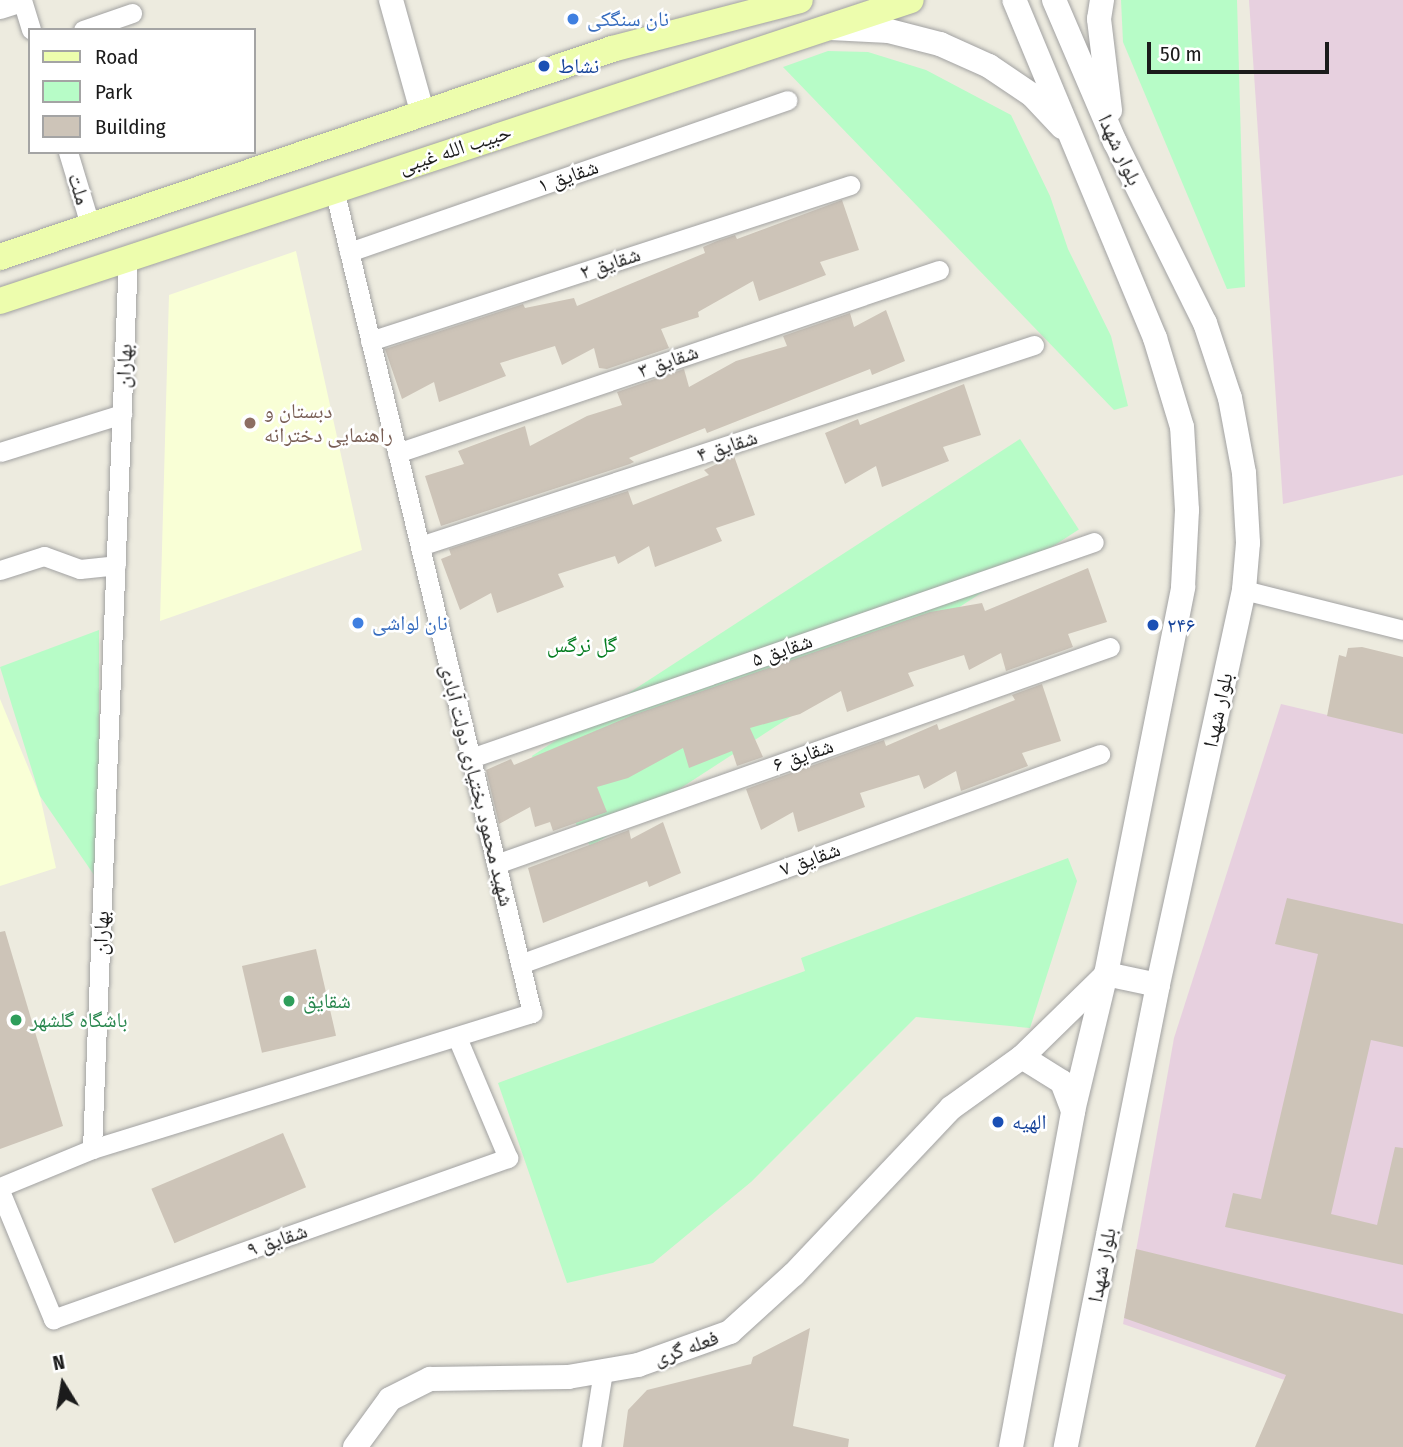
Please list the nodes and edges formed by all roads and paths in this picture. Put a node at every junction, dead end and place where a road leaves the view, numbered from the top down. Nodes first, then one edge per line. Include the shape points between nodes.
1 (391, 0) edge
2 (800, 0) edge
3 (911, 0) edge
4 (1014, 0) edge
5 (1054, 0) edge
6 (1102, 0) edge
7 (22, 1) edge
8 (0, 9) edge
9 (132, 13) dead end
10 (30, 28) edge
11 (89, 28) edge
12 (822, 28) junction
13 (612, 49) junction
14 (627, 92) junction
15 (787, 100) dead end
16 (422, 111) junction
17 (1072, 137) junction
18 (1115, 142) junction
19 (69, 154) edge
20 (850, 185) dead end
21 (334, 189) junction
22 (90, 225) junction
23 (349, 251) junction
24 (128, 256) junction
25 (0, 257) edge
26 (939, 270) dead end
27 (0, 302) edge
28 (370, 341) junction
29 (1034, 345) dead end
30 (122, 414) junction
31 (0, 452) edge
32 (397, 453) junction
33 (1094, 542) dead end
34 (420, 546) junction
35 (116, 565) junction
36 (0, 570) edge
37 (1244, 590) junction
38 (1403, 630) edge
39 (1110, 646) dead end
40 (1100, 754) dead end
41 (471, 758) junction
42 (496, 864) junction
43 (520, 964) junction
44 (1107, 974) junction
45 (1158, 985) junction
46 (457, 1037) junction
47 (1022, 1057) junction
48 (1073, 1111) junction
49 (92, 1149) junction
50 (0, 1189) edge
51 (604, 1371) junction
52 (355, 1447) edge
53 (591, 1447) edge
54 (1011, 1447) edge
55 (1066, 1447) edge

1 - 16 street
2 - 13 main road
3 - 12 main road, حبیب الله غیبی
4 - 17 street, بلوار شهدا
5 - 18 street, بلوار شهدا
6 - 18 street via 1099,19
7 - 8 street
7 - 10 street
9 - 11 street
12 - 14 main road, حبیب الله غیبی
12 - 17 street via 889,31 940,44 989,66 1032,95
13 - 14 main road
13 - 16 main road
14 - 21 main road, حبیب الله غیبی
15 - 23 street, شقایق ۱
16 - 22 main road
17 - 44 street, بلوار شهدا via 1155,338 1182,427 1187,510 1183,587
18 - 37 street, بلوار شهدا via 1205,323 1230,398 1244,473 1248,543
19 - 22 street, ملت
20 - 28 street, شقایق ۲
21 - 23 street, شهید محمود بختیاری دولت آبادی
21 - 24 main road, حبیب الله غیبی
22 - 25 main road
23 - 28 street, شهید محمود بختیاری دولت آبادی
24 - 27 main road, حبیب الله غیبی
24 - 30 street, بهاران
26 - 32 street, شقایق ۳
28 - 32 street, شهید محمود بختیاری دولت آبادی
29 - 34 street, شقایق ۴
30 - 31 street
30 - 35 street, بهاران
32 - 34 street, شهید محمود بختیاری دولت آبادی
33 - 41 street, شقایق ۵
34 - 41 street, شهید محمود بختیاری دولت آبادی
35 - 36 street via 80,569 44,556
35 - 49 street, بهاران
37 - 38 street
37 - 45 street, بلوار شهدا
39 - 42 street, شقایق ۶
40 - 43 street, شقایق ۷
41 - 42 street, شهید محمود بختیاری دولت آبادی
42 - 43 street, شهید محمود بختیاری دولت آبادی
43 - 46 street, شهید محمود بختیاری دولت آبادی via 532,1013
44 - 45 street
44 - 47 street, فعله گری
44 - 48 street, بلوار شهدا
45 - 55 street, بلوار شهدا
46 - 49 street
46 - 50 street, شقایق ۹ via 508,1158 53,1319
47 - 48 street via 1062,1082
47 - 51 street, فعله گری via 951,1108 794,1274 730,1332 638,1365
48 - 54 street, بلوار شهدا
49 - 50 street, شقایق ۹
51 - 52 street, فعله گری via 568,1377 430,1379 390,1399
51 - 53 street

